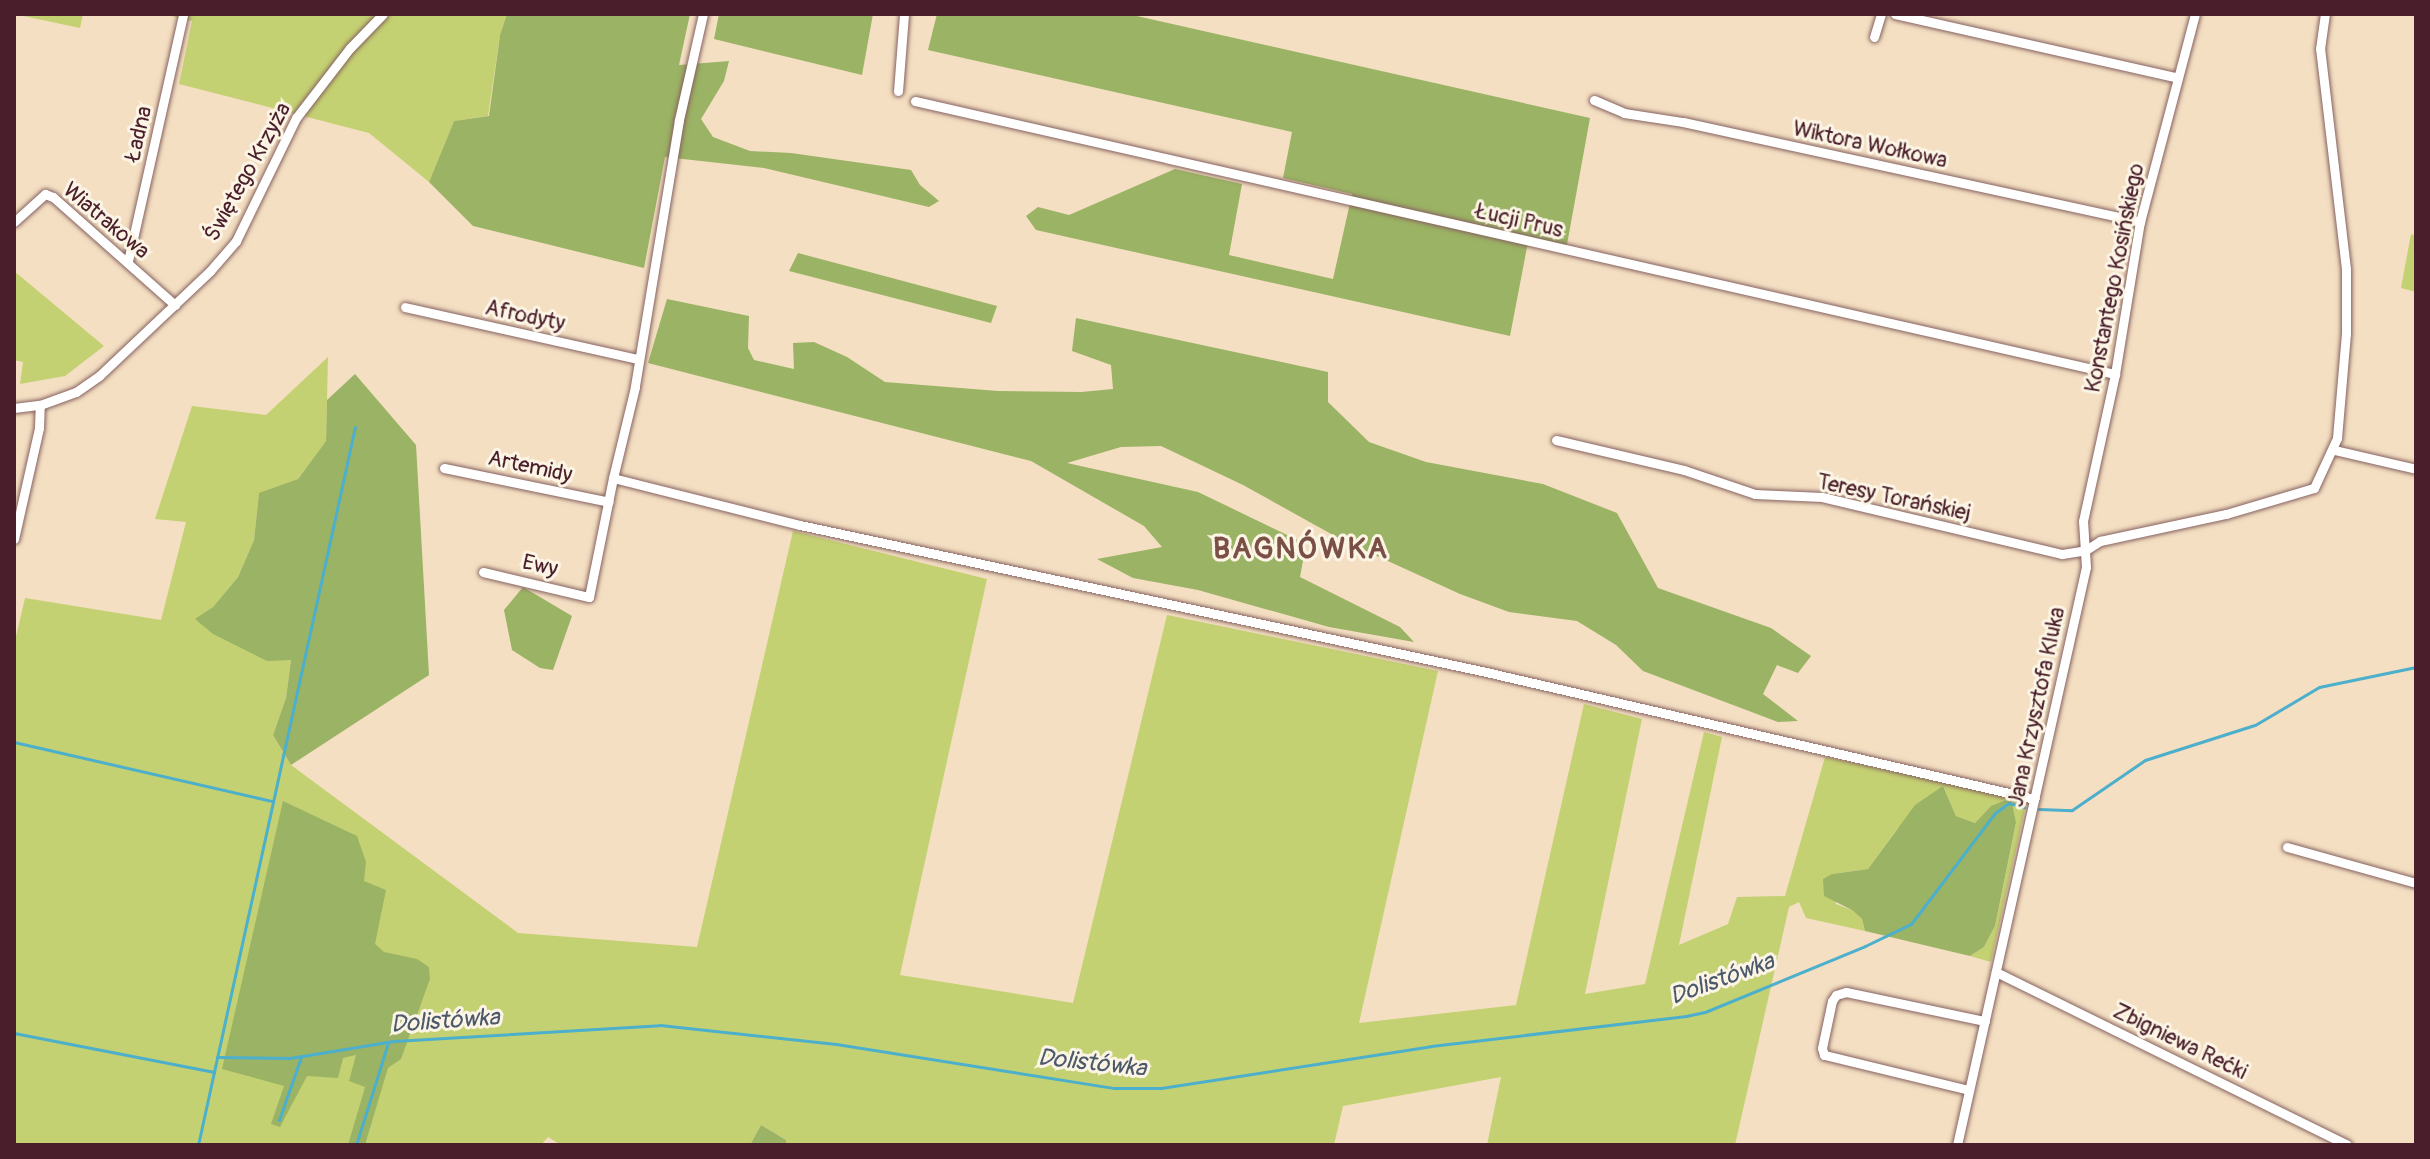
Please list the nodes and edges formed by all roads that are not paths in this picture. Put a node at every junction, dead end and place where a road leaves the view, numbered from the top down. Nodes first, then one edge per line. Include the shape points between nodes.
1 (183, 14) edge
2 (383, 14) edge
3 (703, 14) edge
4 (1881, 14) edge
5 (1895, 14) edge
6 (2195, 14) edge
7 (2325, 14) edge
8 (901, 17) edge
9 (1874, 37) dead end
10 (2178, 78) junction
11 (898, 91) dead end
12 (1594, 100) dead end
13 (915, 101) dead end
14 (14, 222) edge
15 (2140, 222) junction
16 (128, 261) junction
17 (175, 305) junction
18 (405, 307) dead end
19 (638, 359) junction
20 (2115, 374) junction
21 (40, 405) junction
22 (14, 408) edge
23 (1556, 440) dead end
24 (2334, 450) junction
25 (444, 468) dead end
26 (2416, 469) edge
27 (613, 478) junction
28 (609, 502) junction
29 (14, 539) edge
30 (2086, 550) junction
31 (483, 572) dead end
32 (2035, 799) junction
33 (2287, 847) dead end
34 (2416, 883) edge
35 (1996, 972) junction
36 (1985, 1021) junction
37 (1969, 1090) junction
38 (1957, 1145) edge
39 (2347, 1145) edge

1 - 16 street, Ładna
2 - 17 street, Świętego Krzyża via 296,118 236,241
3 - 19 street
4 - 9 street
5 - 10 street
6 - 10 street, Konstantego Kosińskiego
7 - 24 street via 2320,49 2346,269 2345,352
8 - 11 street
10 - 15 street, Konstantego Kosińskiego
12 - 15 street, Wiktora Wołkowa via 1624,113
13 - 20 street, Łucji Prus
14 - 16 street, Wiatrakowa via 45,194
15 - 20 street, Konstantego Kosińskiego
16 - 17 street, Wiatrakowa
17 - 21 street, Świętego Krzyża via 95,380
18 - 19 street, Afrodyty
19 - 27 street
20 - 30 street, Konstantego Kosińskiego via 2083,521
21 - 22 street, Świętego Krzyża
21 - 29 street
23 - 30 street, Teresy Torańskiej via 1684,470 1755,494 1822,497 2062,554
24 - 26 street
24 - 30 street via 2317,485 2308,491 2100,541
25 - 28 street, Artemidy
27 - 28 street
27 - 32 street via 800,525 1486,672
28 - 31 street, Ewy via 589,597
30 - 32 street, Jana Krzysztofa Kluka
32 - 35 street, Jana Krzysztofa Kluka
33 - 34 street
35 - 36 street, Jana Krzysztofa Kluka
35 - 39 street, Zbigniewa Rećki
36 - 37 street, Jana Krzysztofa Kluka
36 - 37 street via 1846,992 1832,1001 1824,1055
37 - 38 street, Jana Krzysztofa Kluka

